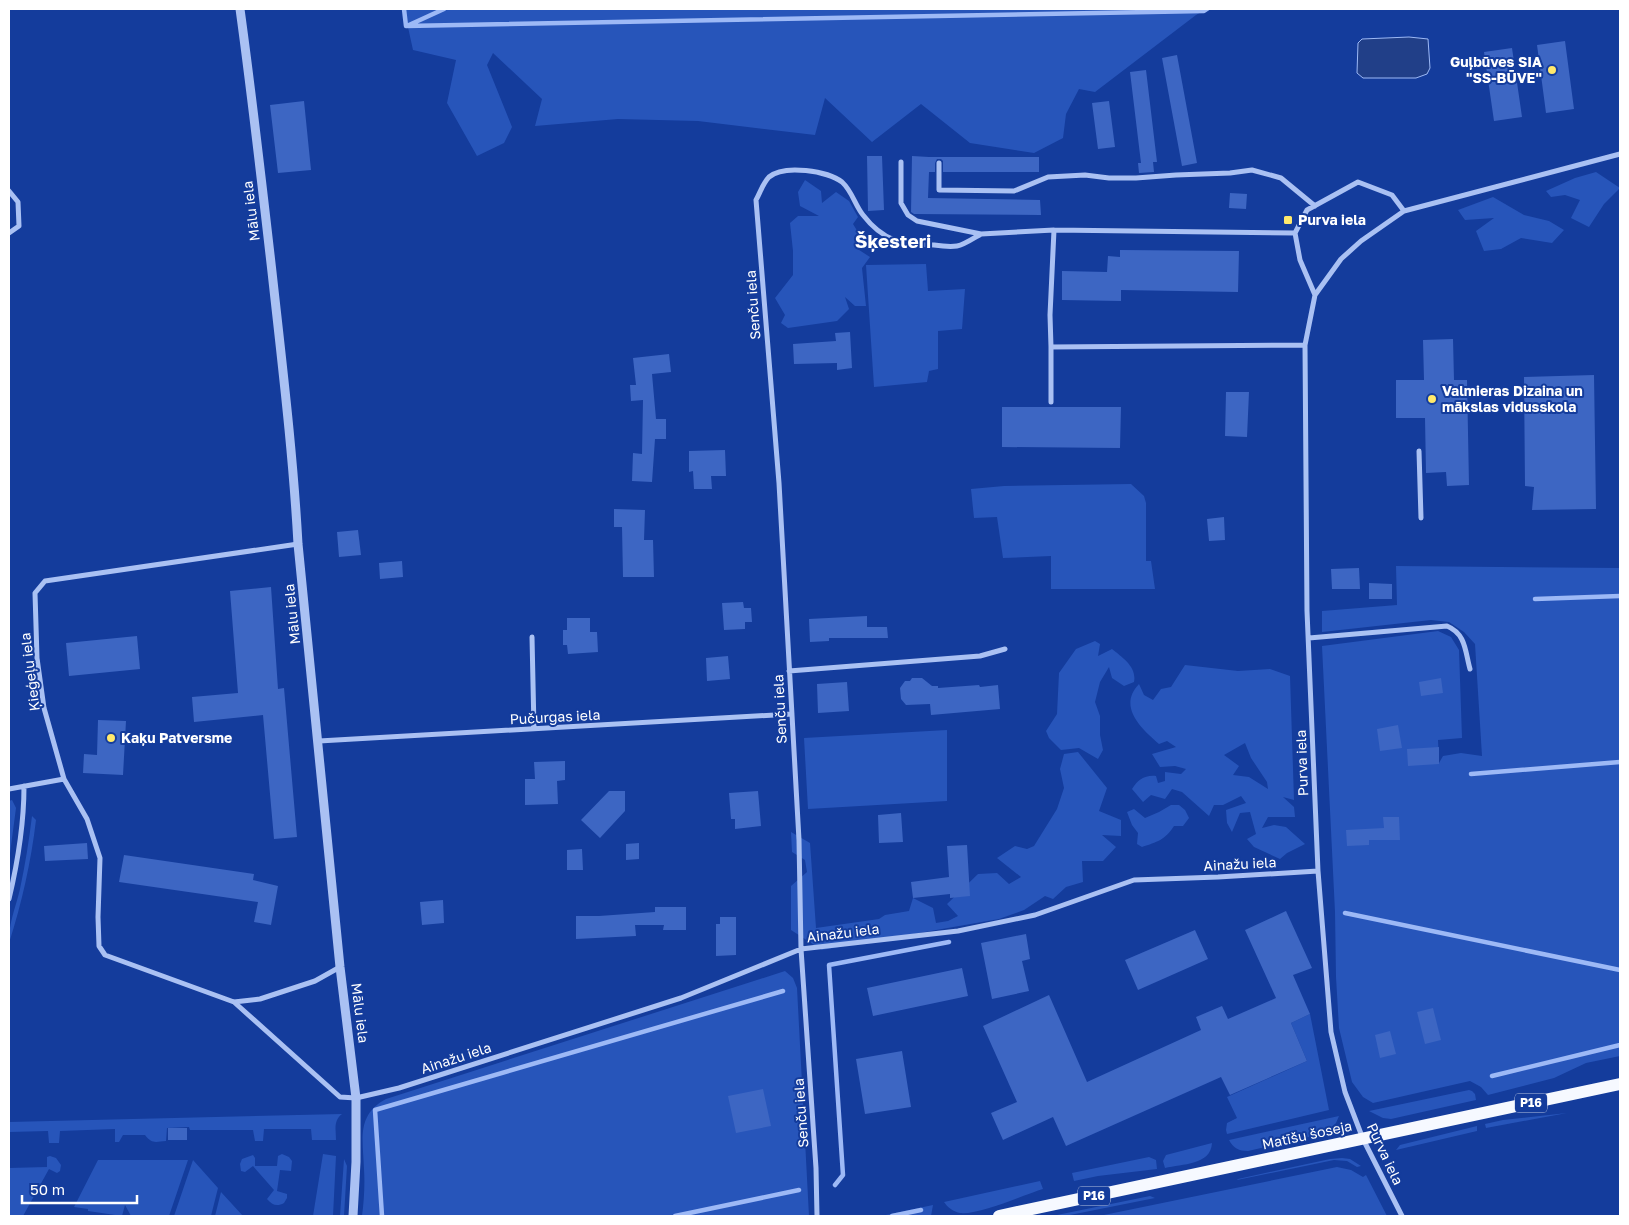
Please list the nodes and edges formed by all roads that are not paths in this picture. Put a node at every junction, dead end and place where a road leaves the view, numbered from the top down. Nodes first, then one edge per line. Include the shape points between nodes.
1 (240, 9) edge
2 (1620, 154) edge
3 (901, 162) dead end
4 (939, 163) dead end
5 (9, 191) edge
6 (1315, 206) junction
7 (1404, 211) junction
8 (1054, 230) junction
9 (9, 233) edge
10 (1295, 233) junction
11 (981, 234) junction
12 (1315, 295) junction
13 (1305, 345) junction
14 (1051, 347) junction
15 (1052, 402) dead end
16 (1419, 451) dead end
17 (1421, 518) dead end
18 (298, 544) junction
19 (532, 637) dead end
20 (1309, 638) junction
21 (1005, 649) dead end
22 (1470, 669) dead end
23 (789, 671) junction
24 (792, 714) junction
25 (534, 730) junction
26 (319, 741) junction
27 (64, 779) junction
28 (24, 786) junction
29 (9, 789) edge
30 (1318, 872) junction
31 (9, 899) edge
32 (801, 950) junction
33 (340, 967) junction
34 (234, 1002) junction
35 (1620, 1084) edge
36 (356, 1098) junction
37 (1363, 1139) junction
38 (353, 1216) edge
39 (817, 1216) edge
40 (999, 1216) edge
41 (1402, 1216) edge

1 - 18 street, Mālu iela via 281,348
2 - 7 street, Purva iela
3 - 11 street via 901,204 908,215 917,222
4 - 6 street via 939,190 1014,191 1048,177 1136,178 1252,170 1281,178
5 - 9 street via 18,202 19,226
6 - 7 street via 1358,182 1392,195
6 - 10 street via 1307,210
7 - 12 street, Purva iela via 1361,240 1341,259
8 - 10 street
8 - 11 street
8 - 14 street
10 - 12 street via 1300,260
11 - 23 street, Senču iela via 957,246 900,243 881,233 862,214 843,183 815,171 780,171 769,177 756,200 779,483
12 - 13 street, Purva iela
13 - 14 street
13 - 20 street, Purva iela
14 - 15 street
16 - 17 street
18 - 26 street, Mālu iela
18 - 27 street, Ķieģeļu iela via 45,581 35,592 37,658 44,708
19 - 25 street
20 - 22 street via 1447,626 1461,635
20 - 30 street, Purva iela
21 - 23 street via 980,656
23 - 24 street, Senču iela
24 - 25 street, Pučurgas iela
24 - 32 street, Senču iela
25 - 26 street, Pučurgas iela
26 - 33 street, Mālu iela
27 - 28 street
27 - 34 street, Ķieģeļu iela via 87,820 100,858 99,946 104,955
28 - 29 street
28 - 31 street via 19,856
30 - 32 street, Ainažu iela via 1134,880 1035,915 958,931
30 - 37 street, Purva iela via 1332,1032 1345,1092
32 - 36 street, Ainažu iela via 681,998 399,1088
32 - 39 street, Senču iela
33 - 34 street via 315,981 260,999
33 - 36 street, Mālu iela
34 - 36 street via 340,1097
35 - 37 main road, Matīšu šoseja / P16
36 - 38 street, Mālu iela
37 - 40 main road, Matīšu šoseja / P16
37 - 41 street, Purva iela

